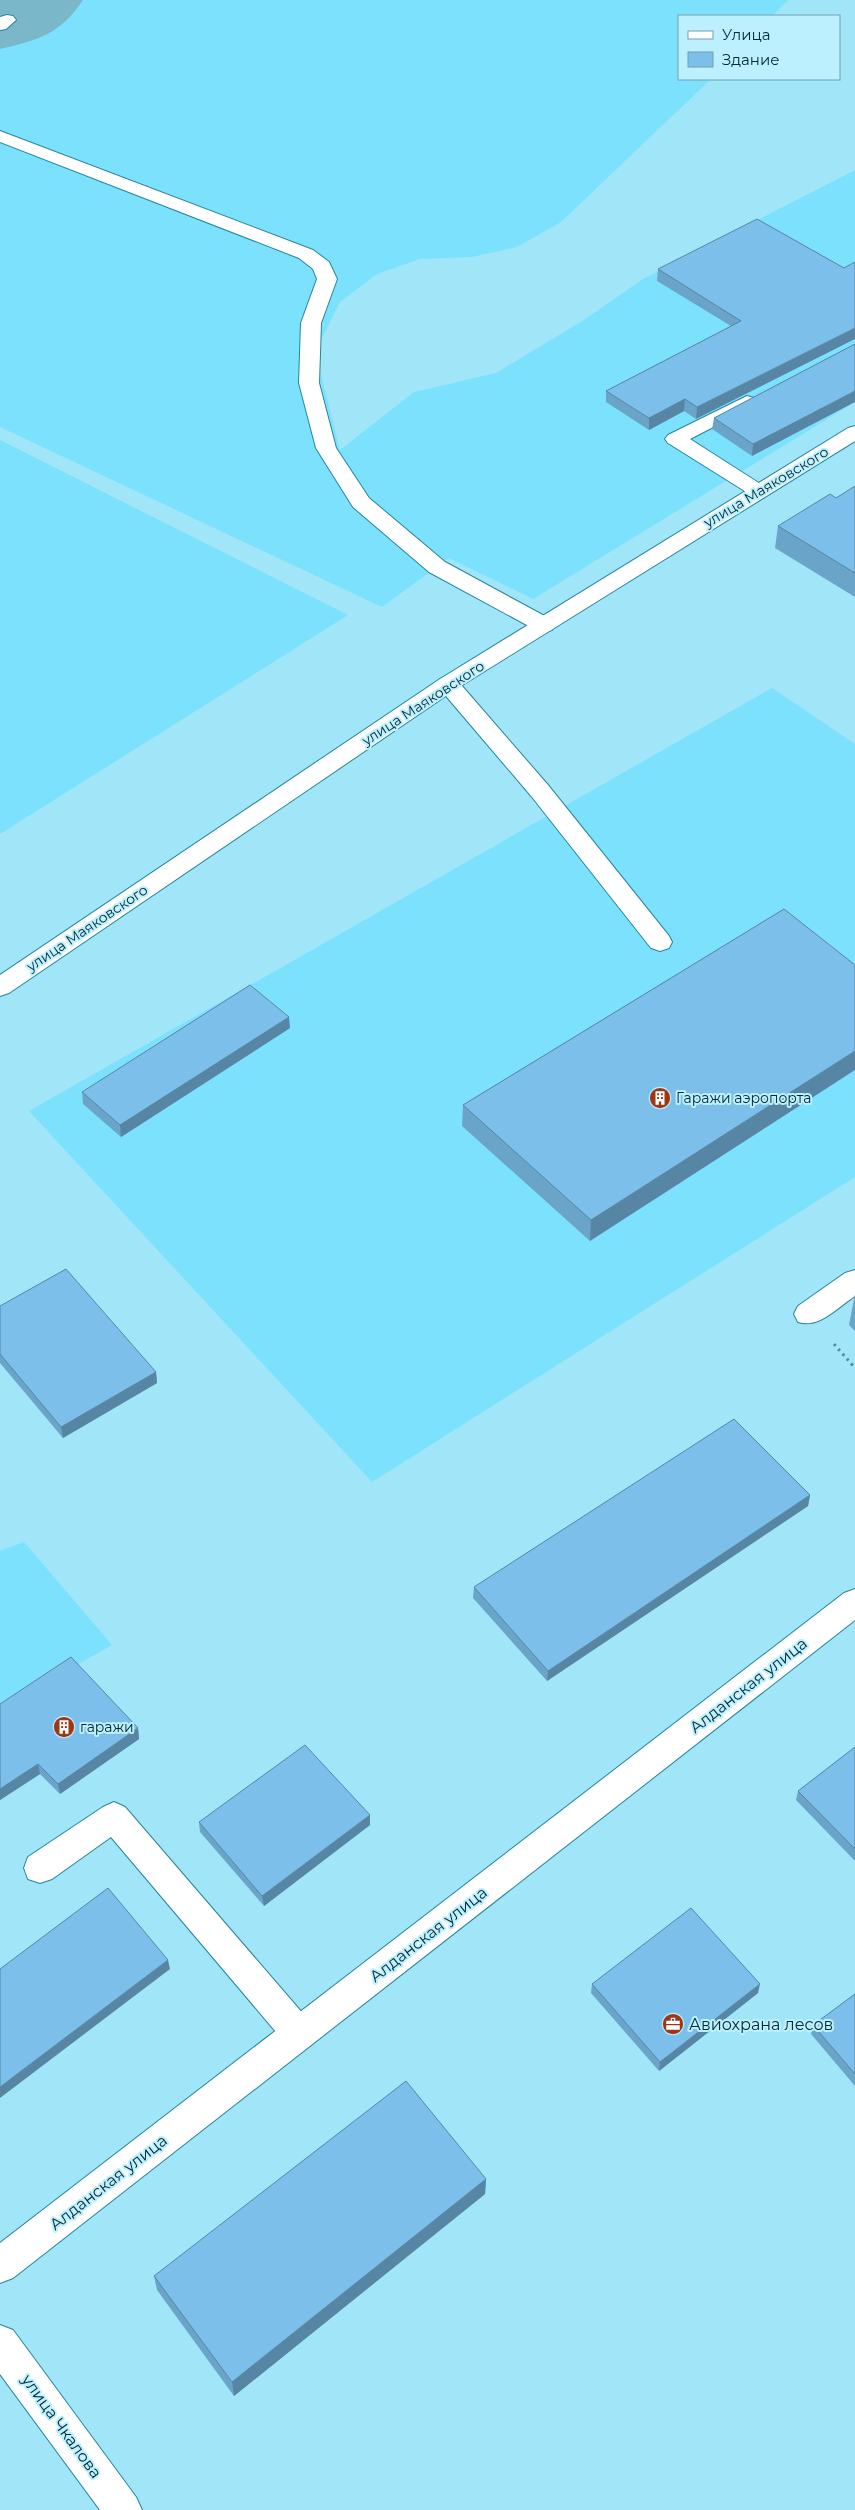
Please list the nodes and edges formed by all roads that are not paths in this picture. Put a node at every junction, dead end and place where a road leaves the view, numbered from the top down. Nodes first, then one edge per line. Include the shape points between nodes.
1 (0, 136) edge
2 (761, 394) edge
3 (855, 432) edge
4 (758, 491) junction
5 (544, 625) junction
6 (448, 684) junction
7 (660, 942) dead end
8 (0, 987) edge
9 (855, 1281) edge
10 (808, 1314) dead end
11 (855, 1602) edge
12 (40, 1868) dead end
13 (299, 2034) junction
14 (0, 2265) edge
15 (0, 2343) edge
16 (123, 2510) edge

1 - 5 street via 306,254 322,266 327,279 311,323 308,383 326,448 361,502 436,567
2 - 4 street via 675,439
3 - 4 street, улица Маяковского
4 - 5 street, улица Маяковского
5 - 6 street, улица Маяковского
6 - 7 street via 540,791
6 - 8 street, улица Маяковского
9 - 10 street
11 - 13 street, Алданская улица
12 - 13 street via 114,1817
13 - 14 street, Алданская улица
15 - 16 street, улица Чкалова

